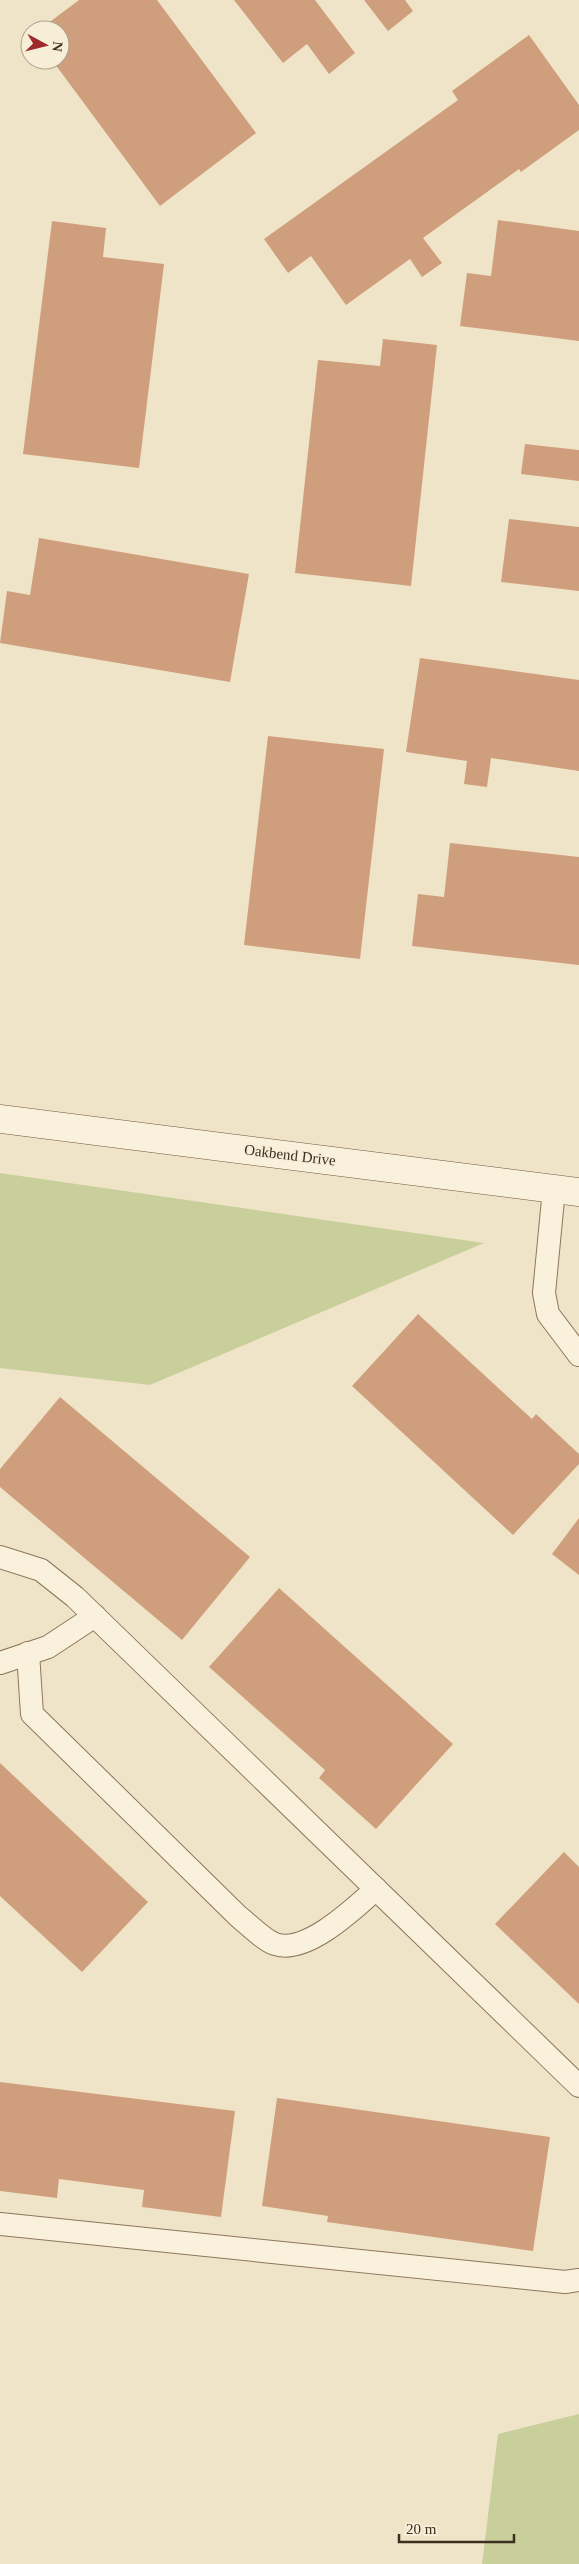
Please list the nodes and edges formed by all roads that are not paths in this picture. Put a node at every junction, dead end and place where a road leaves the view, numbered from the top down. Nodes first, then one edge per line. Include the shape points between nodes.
1 (0, 1119) edge
2 (566, 1190) edge
3 (579, 1355) edge
4 (0, 1557) edge
5 (95, 1616) junction
6 (28, 1654) junction
7 (0, 1663) edge
8 (376, 1889) junction
9 (579, 2086) edge
10 (0, 2224) edge
11 (579, 2280) edge

1 - 2 street, Oakbend Drive
2 - 3 lane via 544,1293 548,1314
4 - 5 lane via 41,1570
5 - 6 lane via 48,1647
5 - 8 lane
6 - 7 lane
6 - 8 lane via 32,1714 238,1917 275,1944 294,1946 333,1926
8 - 9 lane
10 - 11 lane via 566,2282

